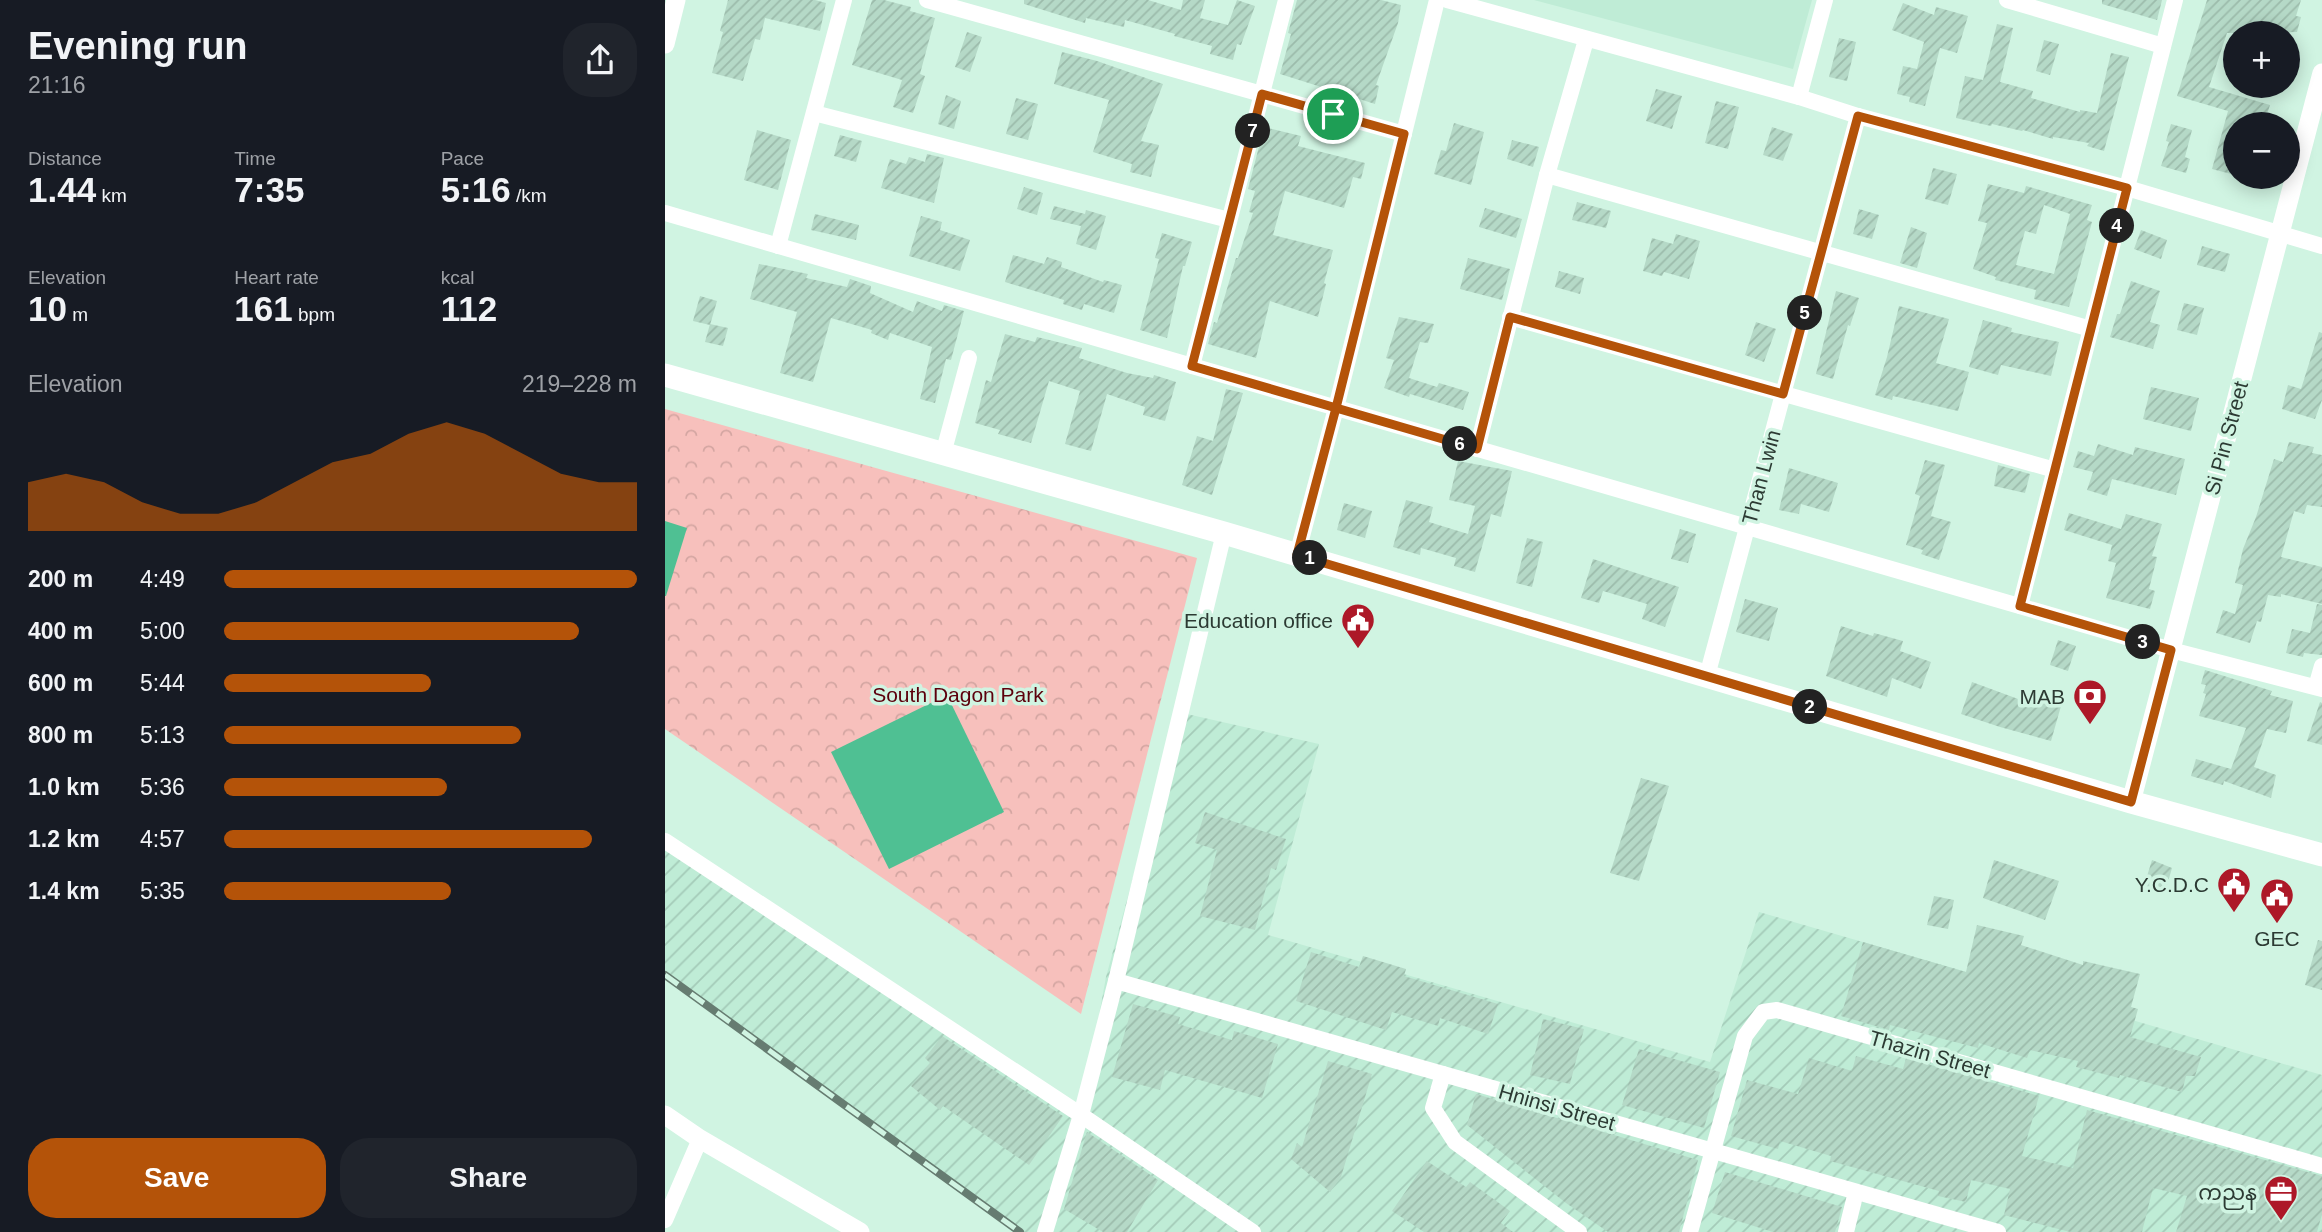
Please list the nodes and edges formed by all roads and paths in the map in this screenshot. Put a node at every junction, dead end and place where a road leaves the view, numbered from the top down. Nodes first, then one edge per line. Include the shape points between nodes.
1 (676, 0) edge
2 (843, 0) edge
3 (927, 0) edge
4 (1286, 0) edge
5 (1437, 0) edge
6 (1447, 0) edge
7 (1825, 0) edge
8 (2007, 0) edge
9 (2175, 0) edge
10 (1586, 40) junction
11 (665, 44) edge
12 (2163, 46) junction
13 (2322, 73) edge
14 (1262, 94) junction
15 (1799, 97) junction
16 (814, 113) junction
17 (1858, 116) junction
18 (1404, 134) junction
19 (1547, 175) junction
20 (2127, 188) junction
21 (665, 213) edge
22 (1229, 220) junction
23 (2280, 234) junction
24 (778, 246) junction
25 (2322, 246) edge
26 (1821, 252) junction
27 (1510, 317) junction
28 (2091, 329) junction
29 (969, 358) dead end
30 (1192, 366) junction
31 (665, 375) edge
32 (1783, 394) junction
33 (1336, 408) junction
34 (1477, 449) junction
35 (943, 454) junction
36 (2055, 470) junction
37 (1747, 527) junction
38 (1224, 533) junction
39 (1297, 555) junction
40 (2020, 606) junction
41 (2171, 650) junction
42 (2322, 666) edge
43 (1707, 677) junction
44 (2319, 688) edge
45 (2131, 802) junction
46 (665, 841) edge
47 (2322, 855) edge
48 (1116, 981) junction
49 (1443, 1074) junction
50 (665, 1115) edge
51 (1081, 1115) junction
52 (700, 1139) junction
53 (1713, 1151) junction
54 (2322, 1166) edge
55 (1856, 1192) junction
56 (665, 1220) edge
57 (860, 1232) edge
58 (1045, 1232) edge
59 (1252, 1232) edge
60 (1579, 1232) edge
61 (1690, 1232) edge
62 (1846, 1232) edge
63 (1998, 1232) edge

1 - 11 street
2 - 16 street
3 - 14 street
4 - 14 street
5 - 18 street
6 - 10 street
7 - 15 street
8 - 12 street
9 - 12 street
10 - 15 street
10 - 19 street
12 - 20 street
13 - 23 street, Si Pin Street
14 - 18 street
14 - 22 street
15 - 17 street
16 - 22 street
16 - 24 street
17 - 20 street
17 - 26 street, Than Lwin
18 - 33 street
19 - 26 street
19 - 27 street
20 - 23 street
20 - 28 street
21 - 24 street
22 - 30 street
23 - 25 street
23 - 41 street, Si Pin Street
24 - 30 street
26 - 28 street
26 - 32 street, Than Lwin
27 - 32 street
27 - 34 street
28 - 36 street
29 - 35 street
30 - 33 street
31 - 35 main road
32 - 36 street
32 - 37 street, Than Lwin
33 - 34 street
33 - 39 street
34 - 37 street
35 - 38 main road
36 - 40 street
37 - 40 street
37 - 43 street, Than Lwin
38 - 39 main road
38 - 48 street
39 - 43 main road
40 - 41 street
41 - 44 street
41 - 45 street, Si Pin Street
42 - 44 street
43 - 45 main road
45 - 47 main road
46 - 51 street
48 - 49 street, Hninsi Street
48 - 51 street
49 - 53 street, Hninsi Street
49 - 60 street via 1433,1108 1455,1142
50 - 52 street
51 - 58 street
51 - 59 street
52 - 56 street
52 - 57 street
53 - 54 street, Thazin Street via 1745,1036 1763,1012 1777,1010
53 - 55 street, Hninsi Street
53 - 61 street, Thazin Street
55 - 62 street
55 - 63 street, Hninsi Street

